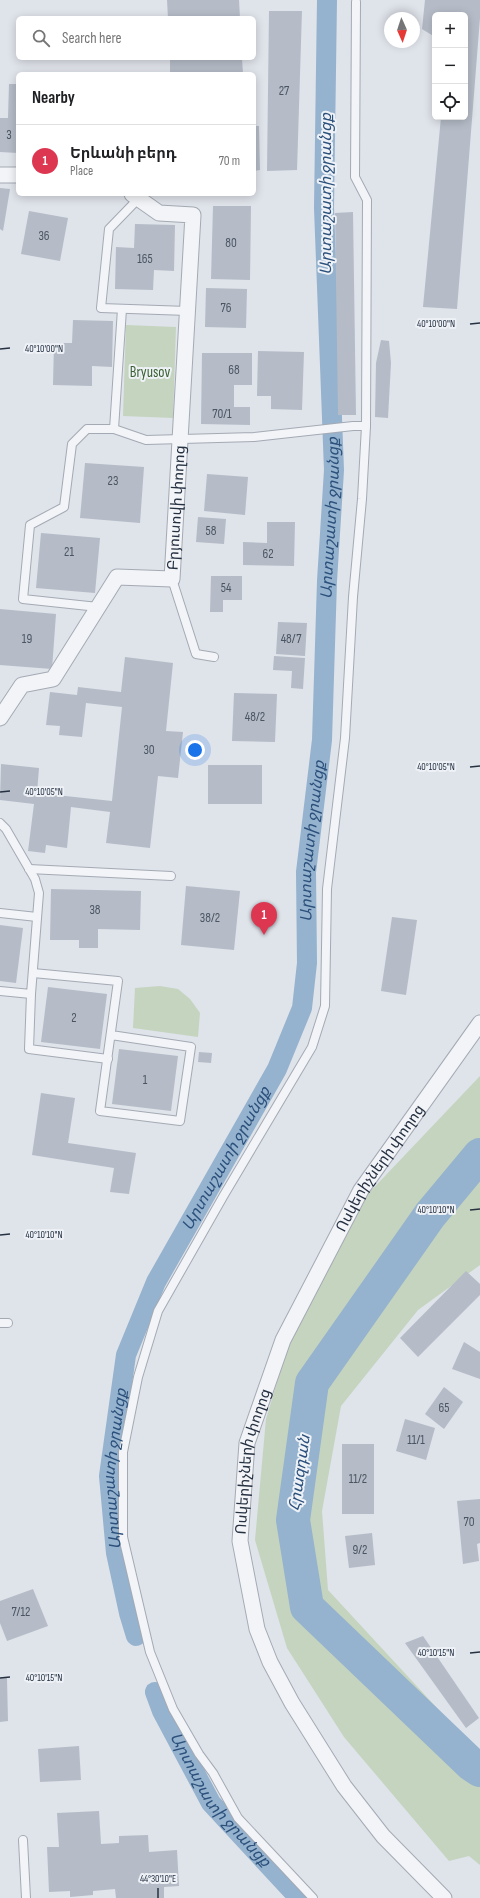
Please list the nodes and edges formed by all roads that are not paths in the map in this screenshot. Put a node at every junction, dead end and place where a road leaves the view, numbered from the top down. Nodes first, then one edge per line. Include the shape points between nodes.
1 (356, 2) dead end
2 (0, 175) edge
3 (16, 175) edge
4 (136, 196) edge
5 (122, 308) junction
6 (188, 310) junction
7 (366, 426) junction
8 (114, 430) junction
9 (180, 438) junction
10 (172, 579) junction
11 (98, 607) junction
12 (214, 657) dead end
13 (0, 718) edge
14 (0, 823) edge
15 (29, 869) junction
16 (171, 876) dead end
17 (0, 913) edge
18 (37, 917) junction
19 (33, 973) junction
20 (0, 991) edge
21 (31, 994) junction
22 (480, 1023) edge
23 (111, 1035) junction
24 (108, 1059) junction
25 (23, 1840) dead end
26 (26, 1898) edge
27 (313, 1898) edge
28 (444, 1898) edge

1 - 7 lane via 355,177 367,200
2 - 3 street
4 - 5 lane via 109,228 101,308
4 - 6 street, Բրյուսովի փողոց via 159,214 193,215
5 - 6 lane
5 - 8 lane
6 - 9 street, Բրյուսովի փողոց
7 - 9 lane via 254,437
7 - 27 lane via 345,738 327,889 325,1006 312,1047 158,1311 138,1377 123,1452 123,1537 150,1652 173,1708 238,1818
8 - 9 lane via 146,440
8 - 11 lane via 87,429 72,444 64,507 30,524 24,584 23,599
9 - 10 street, Բրյուսովի փողոց
10 - 11 street, Բրյուսովի փողոց via 117,577
10 - 12 lane via 196,654
11 - 13 street, Բրյուսովի փողոց via 53,679 22,685
14 - 15 lane
15 - 16 lane
15 - 18 lane via 39,893
17 - 18 lane
18 - 19 lane
19 - 21 lane
19 - 23 lane via 118,981
20 - 21 lane
21 - 24 lane via 29,1049
22 - 28 street, Ոսկերիչների փողոց via 361,1190 283,1340 247,1443 240,1541 257,1628 270,1662 292,1703 349,1792 383,1836
23 - 24 lane
23 - 24 lane via 191,1047 180,1121 100,1111
25 - 26 lane

